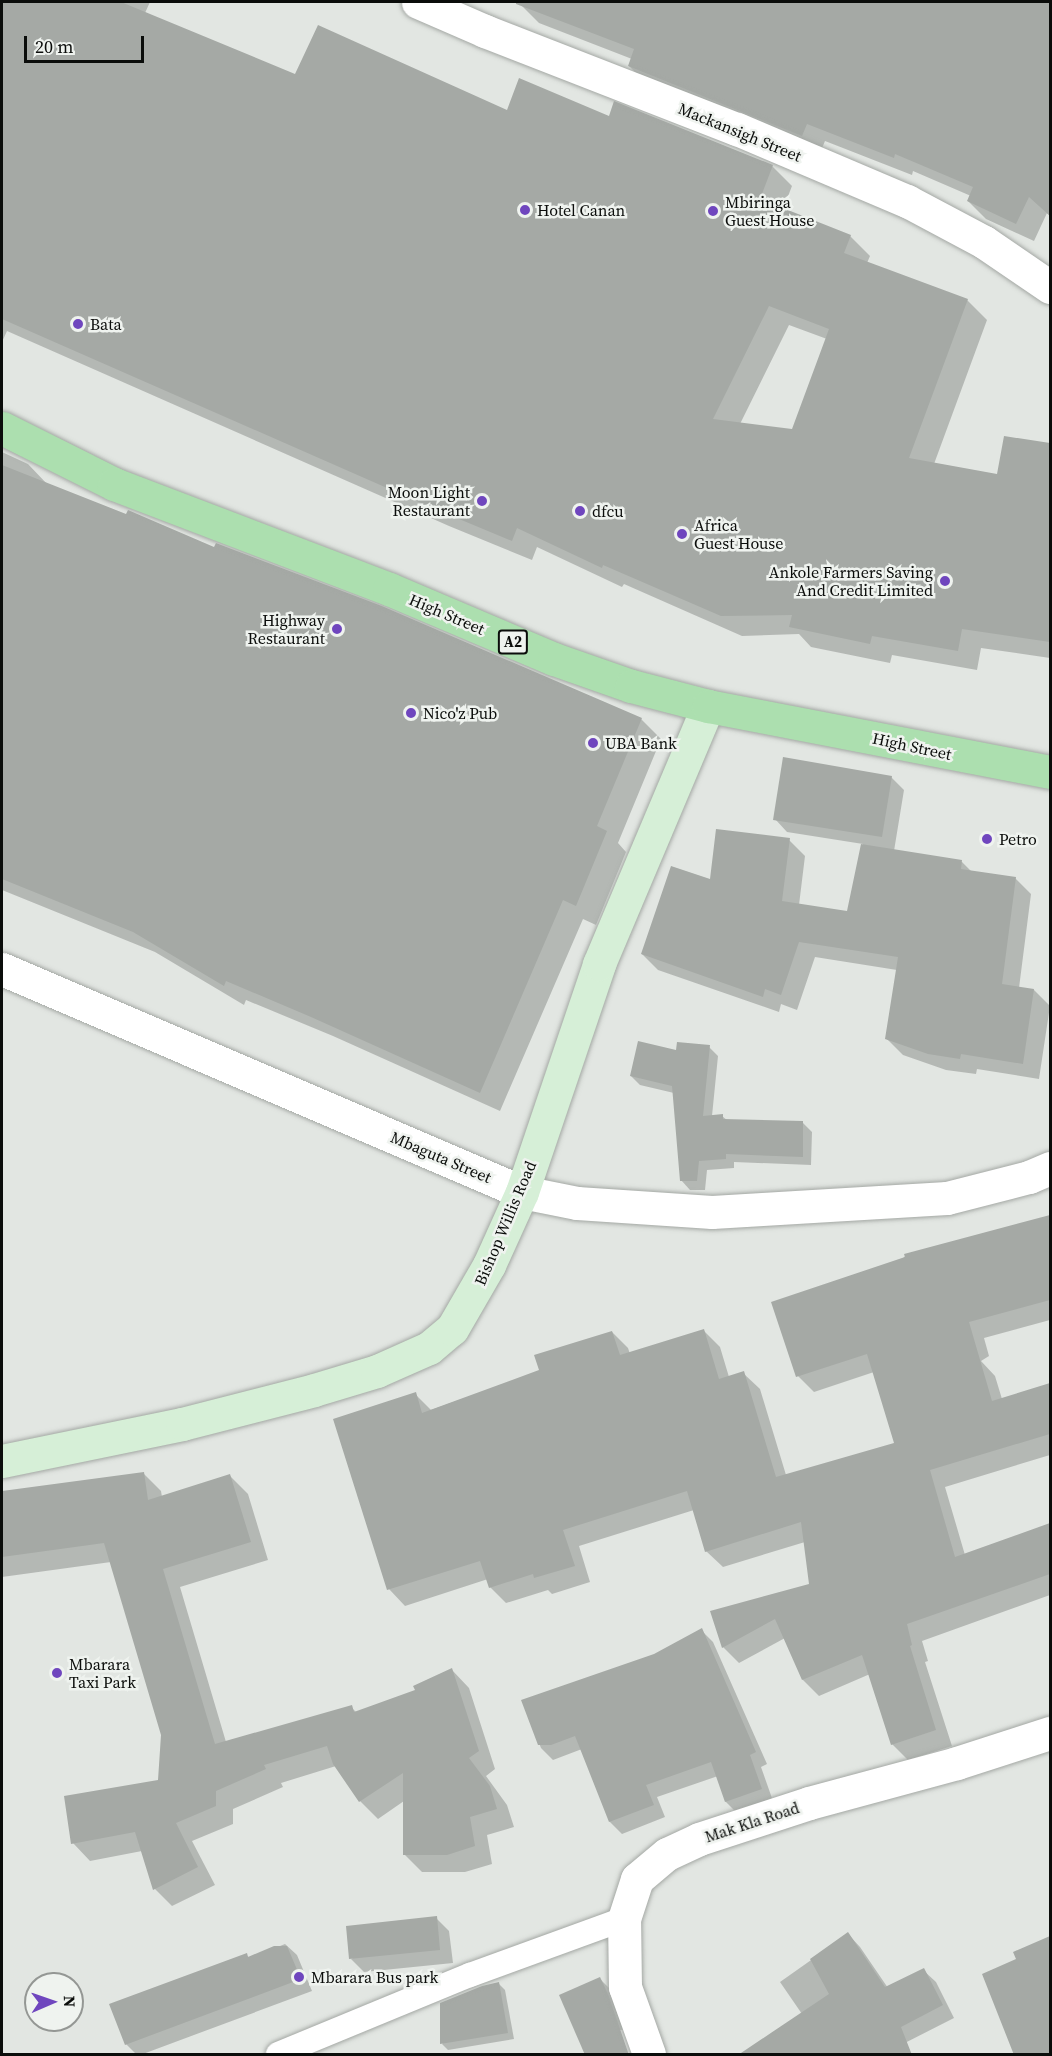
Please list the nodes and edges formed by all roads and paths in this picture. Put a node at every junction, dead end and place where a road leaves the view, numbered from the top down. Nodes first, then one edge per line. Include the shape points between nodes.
1 (418, 2) edge
2 (1050, 287) edge
3 (2, 428) edge
4 (708, 706) junction
5 (1050, 772) edge
6 (2, 969) edge
7 (1050, 1168) edge
8 (522, 1192) junction
9 (2, 1461) edge
10 (1050, 1732) edge
11 (624, 1919) junction
12 (278, 2055) edge
13 (649, 2055) edge

1 - 2 street, Mackansigh Street via 907,201 984,242
3 - 4 main road, High Street / A2 via 114,484 389,589 554,659 631,686
4 - 5 main road, High Street / A2
4 - 8 main road, Bishop Willis Road via 599,964
6 - 8 street, Mbaguta Street
7 - 8 street, Mbaguta Street via 947,1198 712,1212 577,1203
8 - 9 main road, Bishop Willis Road via 472,1298 452,1329 429,1348 377,1371 314,1390 182,1424
10 - 11 street, Mak Kla Road via 699,1839 667,1854 637,1879
11 - 12 lane via 470,1975
11 - 13 street, Mak Kla Road via 625,1986

